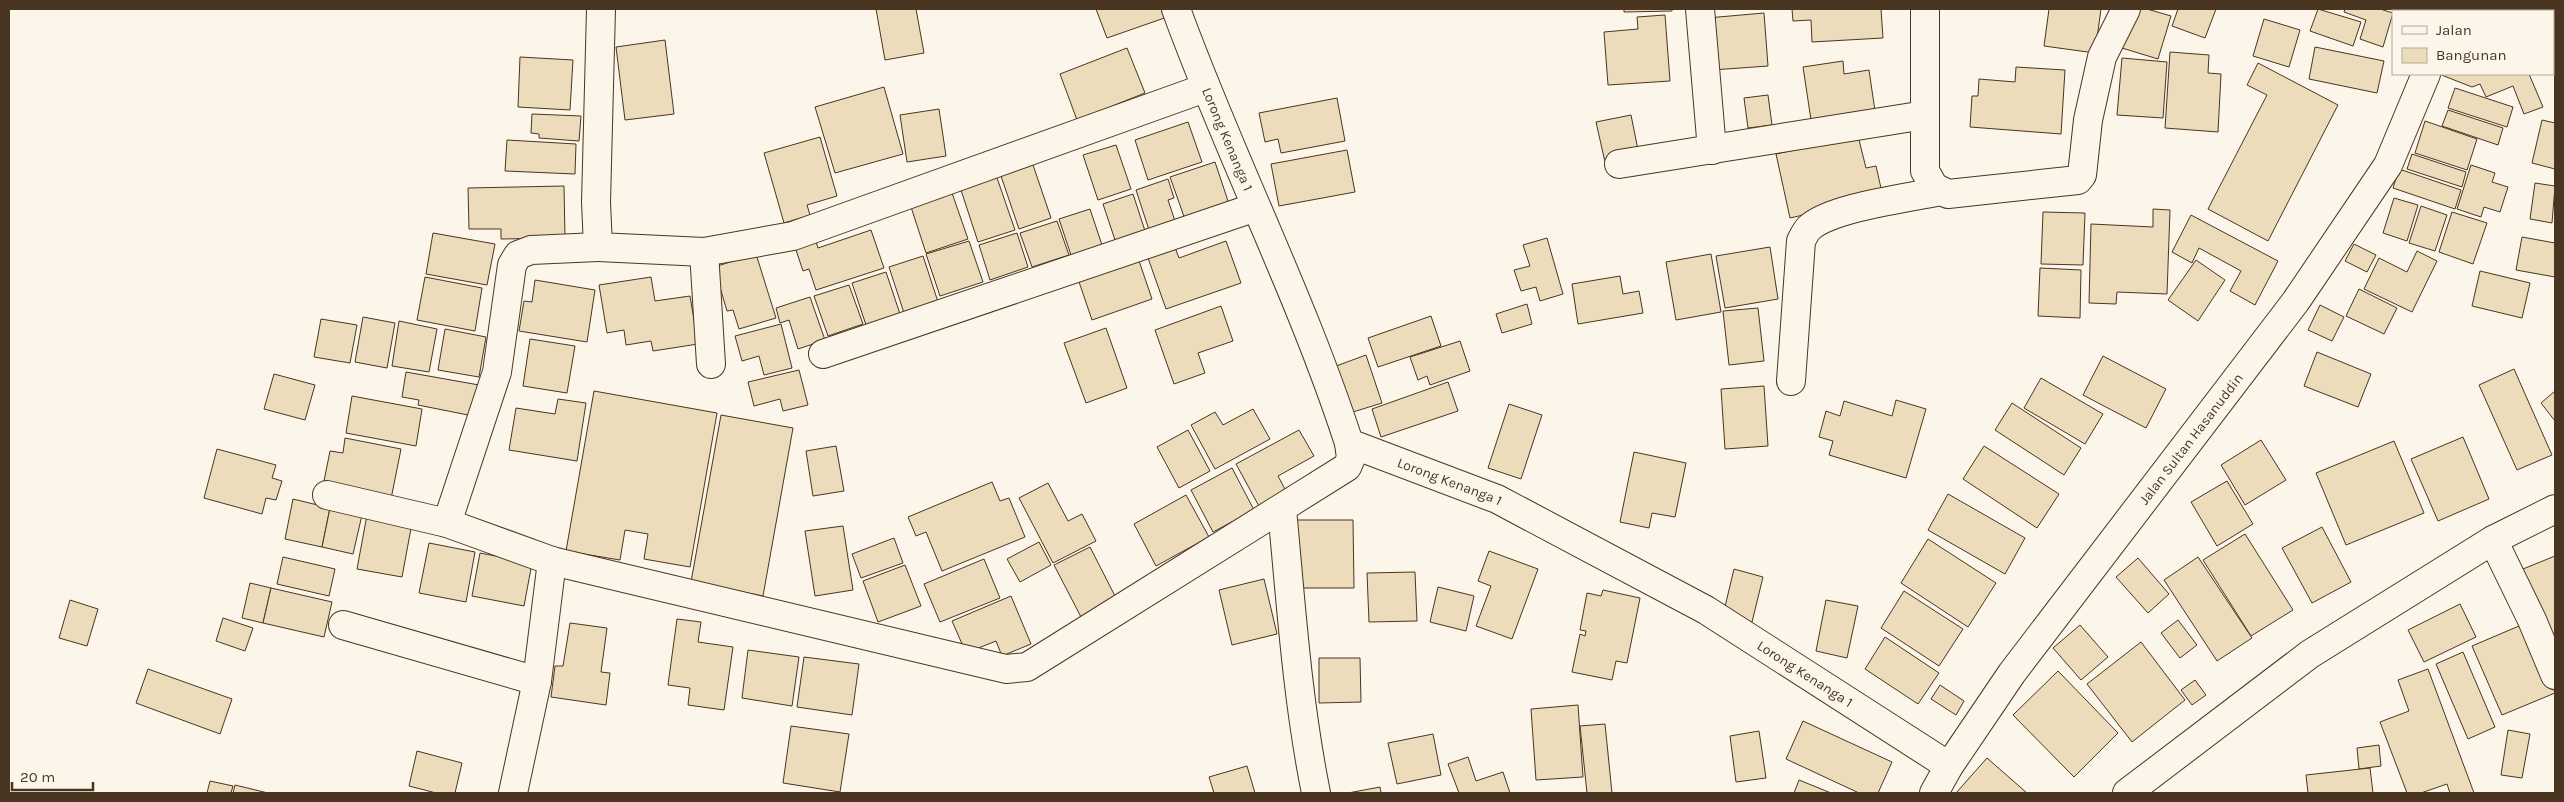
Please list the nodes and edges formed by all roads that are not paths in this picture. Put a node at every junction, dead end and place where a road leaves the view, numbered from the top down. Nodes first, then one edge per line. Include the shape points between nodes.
1 (601, 9) edge
2 (1176, 9) edge
3 (1700, 9) edge
4 (1925, 9) edge
5 (2126, 9) edge
6 (2426, 75) edge
7 (1205, 88) junction
8 (1925, 114) junction
9 (1712, 150) junction
10 (1620, 164) dead end
11 (1940, 191) junction
12 (1256, 207) junction
13 (598, 247) junction
14 (704, 252) junction
15 (823, 354) dead end
16 (711, 364) dead end
17 (1791, 381) dead end
18 (1349, 444) junction
19 (327, 495) dead end
20 (1282, 509) junction
21 (2555, 509) edge
22 (447, 523) junction
23 (2494, 540) junction
24 (552, 561) junction
25 (343, 626) dead end
26 (2555, 675) edge
27 (537, 681) junction
28 (1949, 766) junction
29 (513, 793) edge
30 (1316, 793) edge
31 (1934, 793) edge
32 (2128, 793) edge

1 - 13 main road via 596,202
2 - 7 main road, Lorong Kenanga 1
3 - 9 main road
4 - 8 main road
5 - 11 main road via 2102,57 2088,120 2082,175 2078,180 1948,194
6 - 28 main road, Jalan Sultan Hasanuddin via 2388,165 2296,301 2012,673
7 - 12 main road, Lorong Kenanga 1
7 - 14 main road via 793,236
8 - 9 main road
8 - 11 main road via 1925,171 1928,180
9 - 10 main road
11 - 17 main road via 1850,210 1823,219 1809,228 1801,241
12 - 15 main road
12 - 18 main road, Lorong Kenanga 1 via 1332,389
13 - 14 main road
13 - 22 main road via 531,250 518,255 512,265 497,372
14 - 16 main road
18 - 20 main road via 1351,458 1347,467
18 - 28 main road, Lorong Kenanga 1 via 1497,499 1706,610
19 - 22 main road
20 - 24 main road via 1027,667 1006,669
20 - 30 main road via 1297,679
21 - 23 main road
22 - 24 main road
23 - 26 main road
23 - 32 main road via 2310,654
24 - 27 main road
25 - 27 main road
27 - 29 main road
28 - 31 main road, Jalan Sultan Hasanuddin

